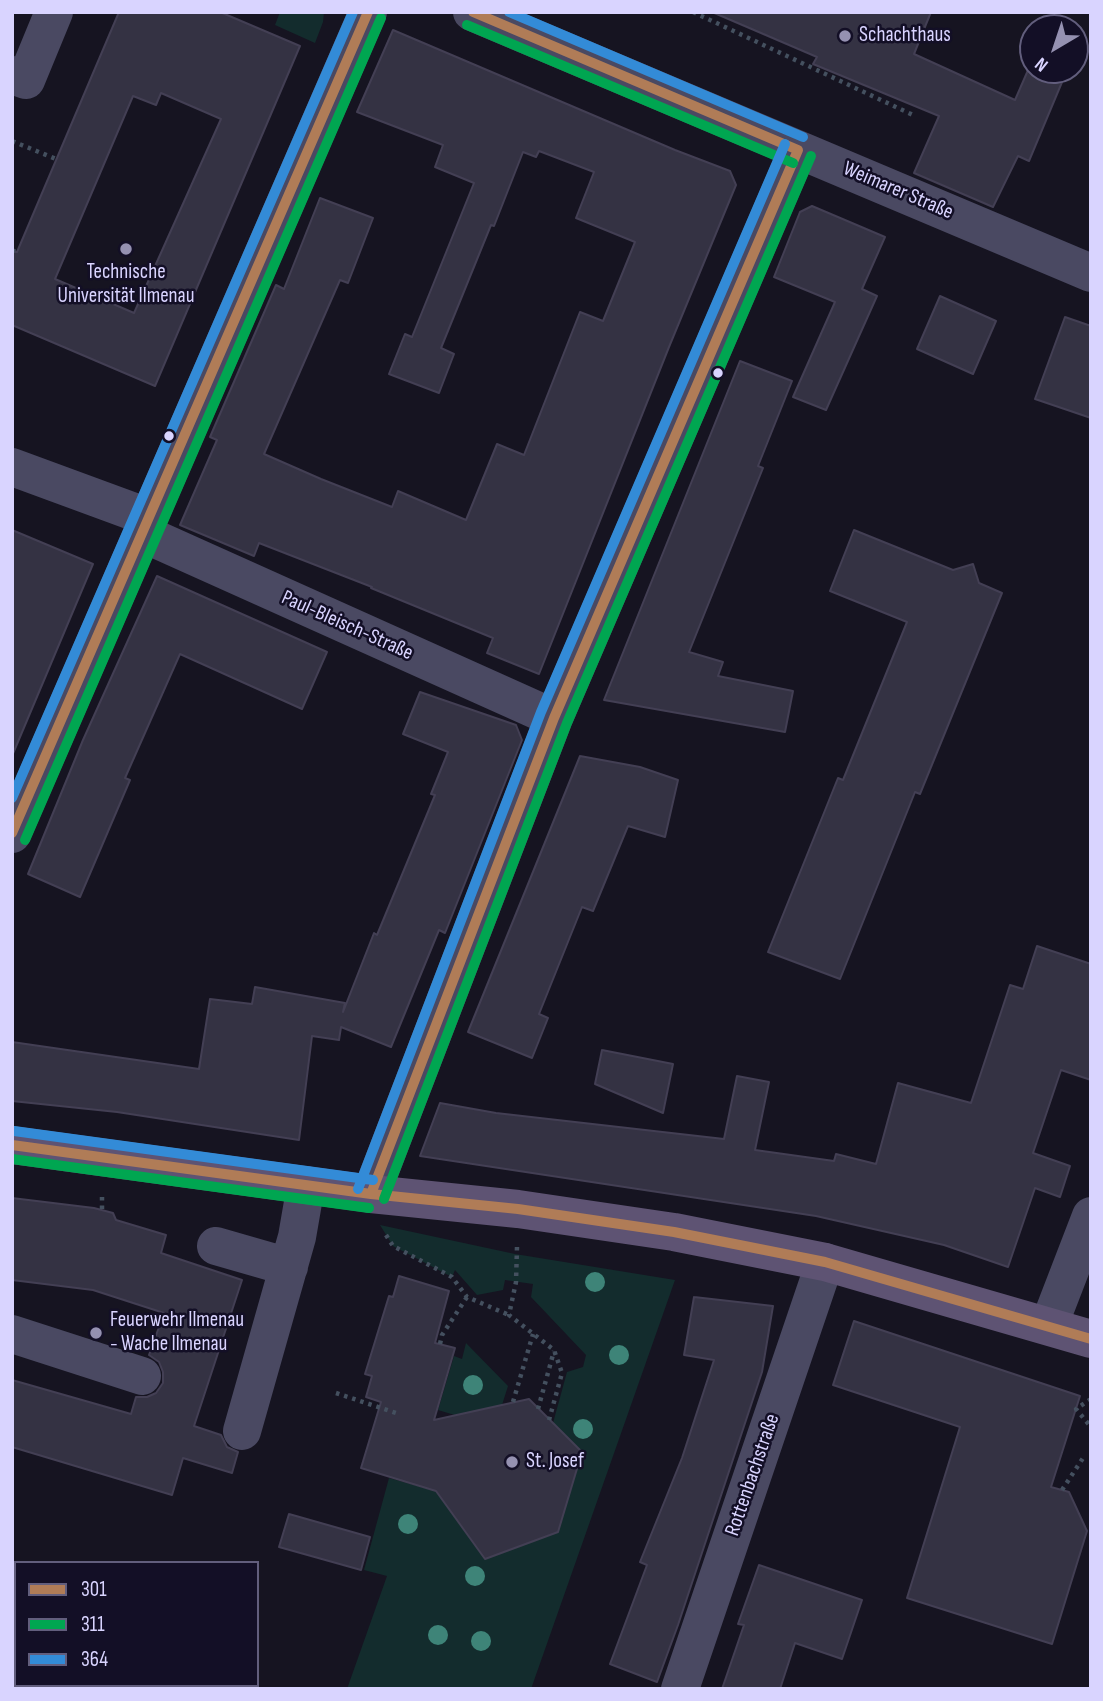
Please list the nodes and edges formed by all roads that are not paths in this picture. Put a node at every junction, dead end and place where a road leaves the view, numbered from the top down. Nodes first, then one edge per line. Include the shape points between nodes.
1 (54, 12) edge
2 (368, 12) edge
3 (472, 12) edge
4 (12, 75) edge
5 (798, 150) junction
6 (1091, 273) edge
7 (12, 467) edge
8 (145, 525) junction
9 (554, 718) junction
10 (12, 834) edge
11 (12, 1145) edge
12 (306, 1185) junction
13 (376, 1210) junction
14 (1091, 1216) edge
15 (216, 1246) dead end
16 (825, 1262) junction
17 (289, 1267) junction
18 (1049, 1325) junction
19 (12, 1334) edge
20 (1091, 1339) edge
21 (142, 1376) dead end
22 (242, 1430) dead end
23 (681, 1689) edge

1 - 4 street via 26,80
2 - 8 street
3 - 5 street, Weimarer Straße
5 - 6 street, Weimarer Straße
5 - 9 street
7 - 8 street, Paul-Bleisch-Straße
8 - 9 street, Paul-Bleisch-Straße
8 - 10 street
9 - 13 street
11 - 12 main road
12 - 13 main road
12 - 17 street
13 - 16 main road via 518,1209 674,1232
14 - 18 street
15 - 17 street
16 - 18 main road
16 - 23 street, Rottenbachstraße
17 - 22 street
18 - 20 main road
19 - 21 street

